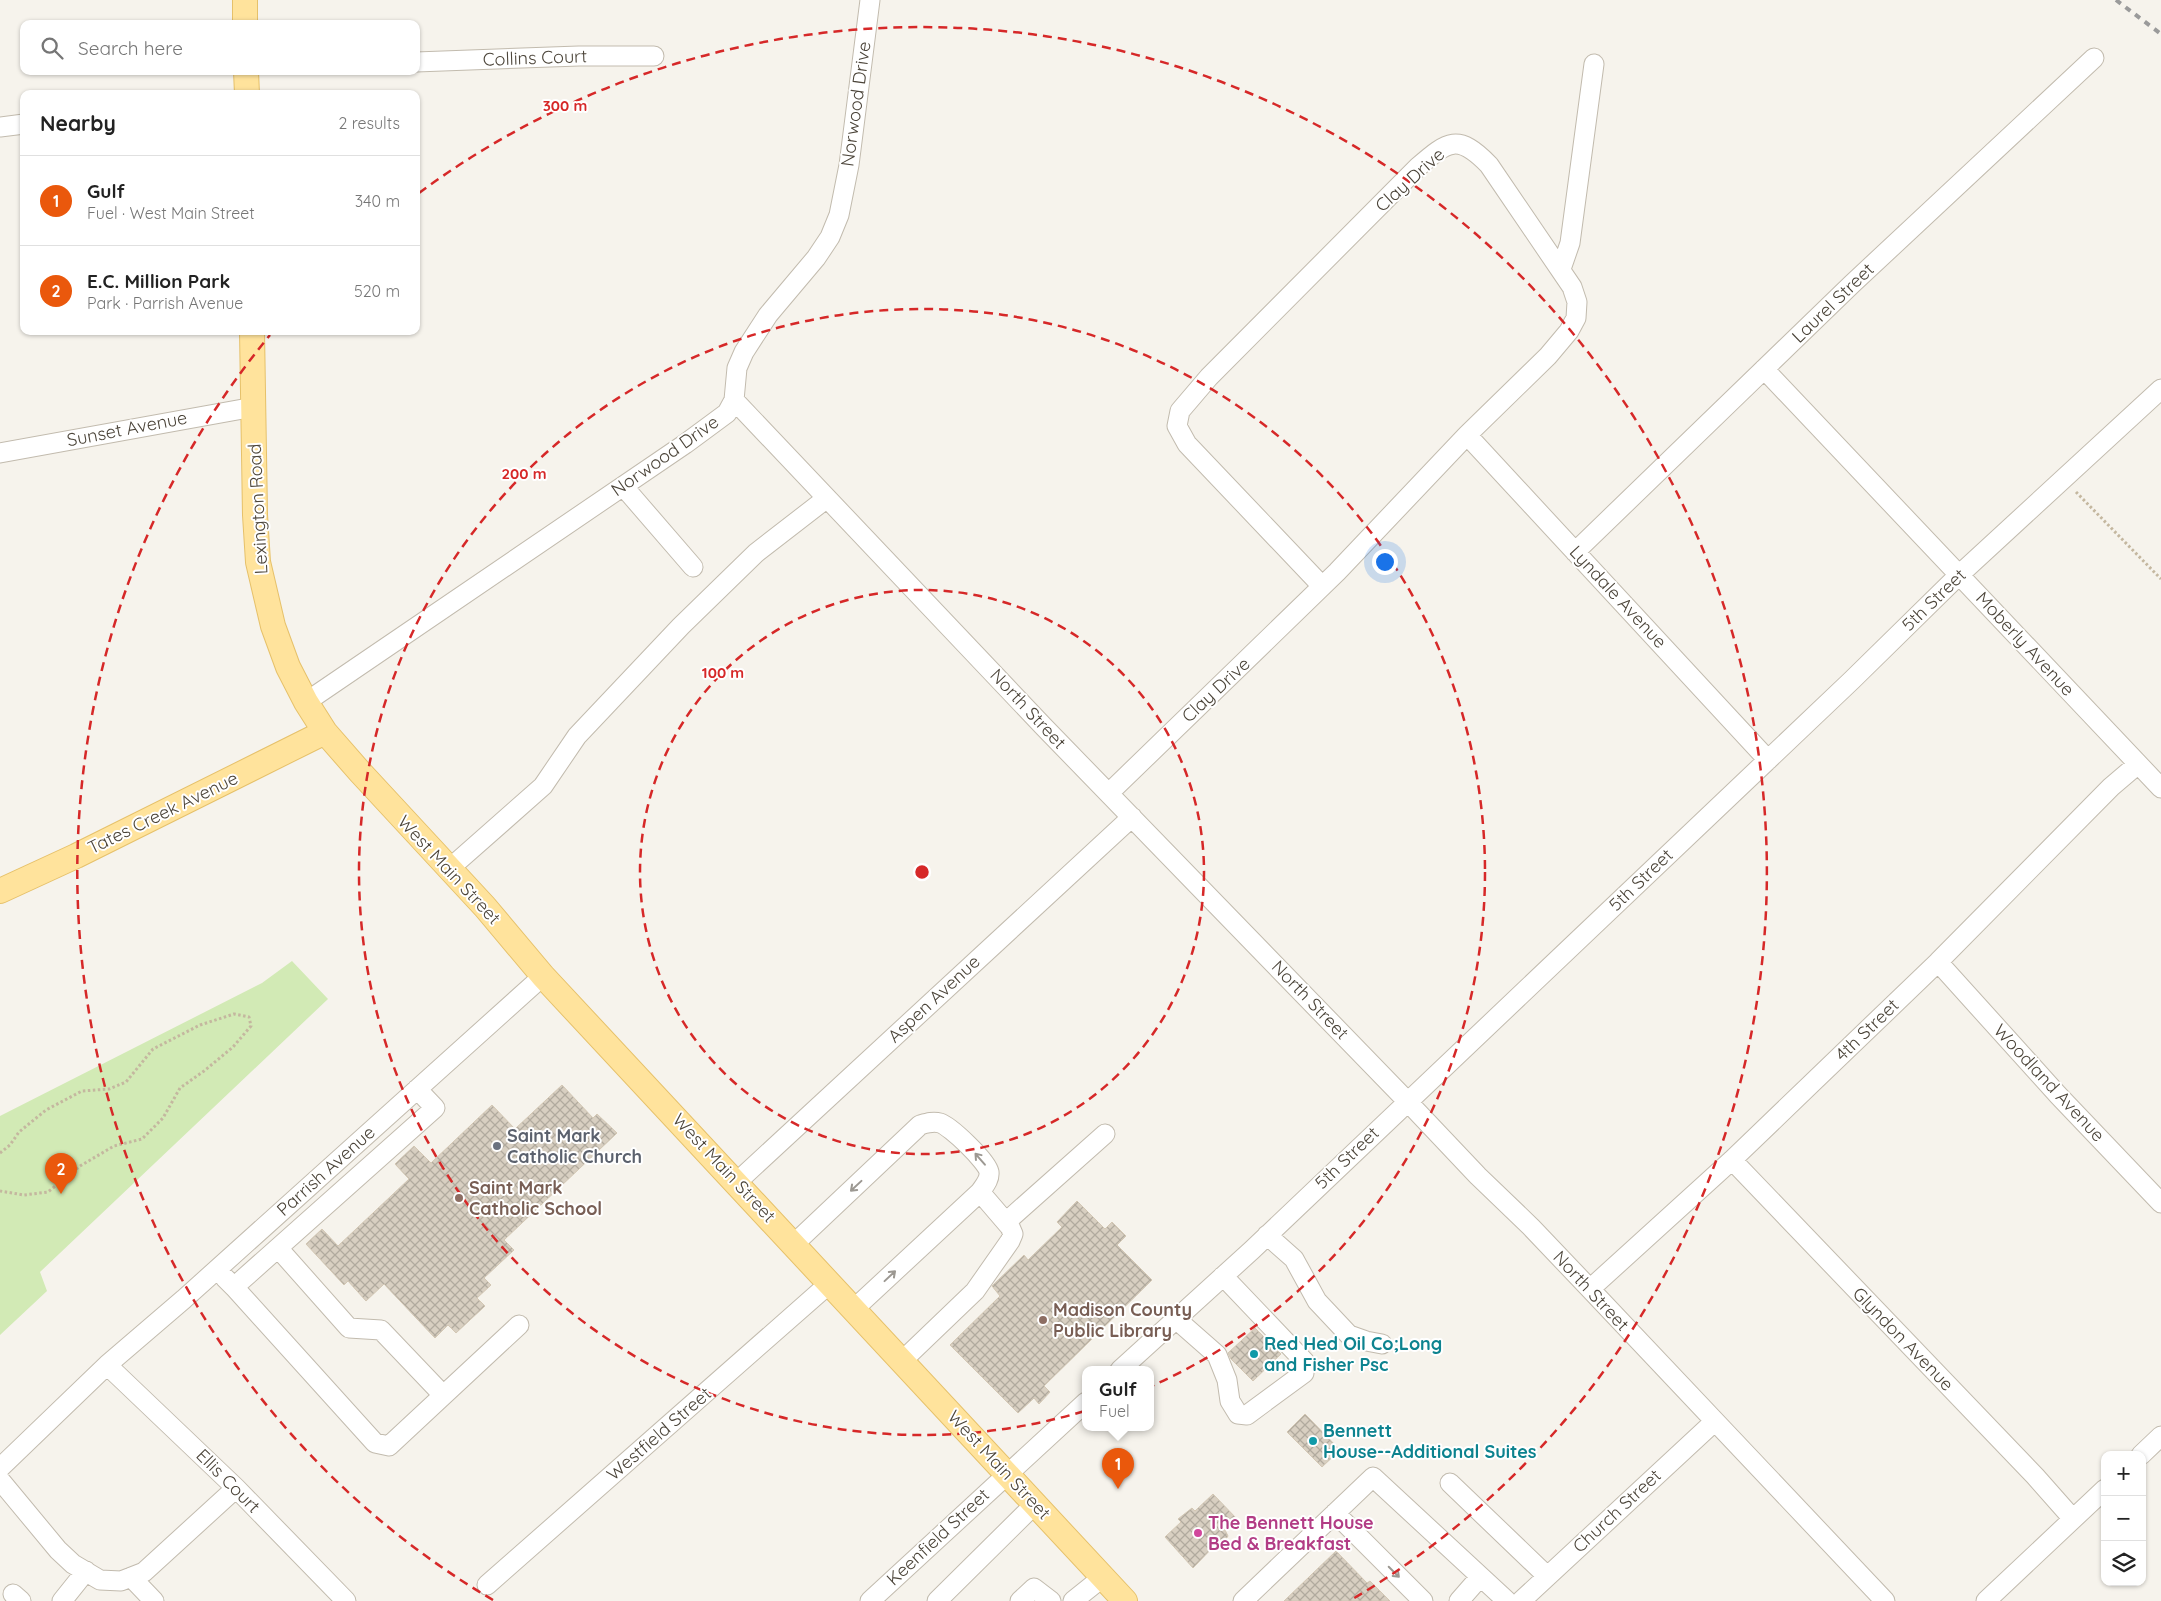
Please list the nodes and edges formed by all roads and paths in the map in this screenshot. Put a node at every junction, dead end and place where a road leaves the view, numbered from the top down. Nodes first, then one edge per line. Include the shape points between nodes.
1 (245, 0) edge
2 (870, 0) edge
3 (245, 20) edge
4 (654, 56) dead end
5 (2094, 58) dead end
6 (420, 62) edge
7 (1594, 64) dead end
8 (246, 75) edge
9 (247, 90) edge
10 (20, 124) edge
11 (0, 126) edge
12 (1561, 269) junction
13 (252, 335) edge
14 (1764, 369) junction
15 (734, 400) junction
16 (2157, 401) edge
17 (254, 407) junction
18 (1467, 435) junction
19 (0, 453) edge
20 (2063, 478) junction
21 (623, 486) junction
22 (827, 498) junction
23 (1575, 552) junction
24 (692, 567) dead end
25 (1960, 575) junction
26 (2161, 579) edge
27 (1322, 586) junction
28 (306, 702) junction
29 (325, 732) junction
30 (1768, 760) junction
31 (2138, 764) junction
32 (2161, 788) edge
33 (1109, 793) junction
34 (1132, 817) junction
35 (450, 869) junction
36 (0, 891) edge
37 (1938, 962) junction
38 (543, 976) junction
39 (417, 1089) junction
40 (1407, 1101) junction
41 (1105, 1134) dead end
42 (0, 1153) edge
43 (1732, 1160) junction
44 (737, 1182) junction
45 (0, 1191) edge
46 (980, 1192) junction
47 (2161, 1203) edge
48 (1006, 1222) junction
49 (1268, 1235) junction
50 (794, 1244) junction
51 (278, 1248) junction
52 (216, 1270) junction
53 (1223, 1276) junction
54 (830, 1283) junction
55 (234, 1287) junction
56 (1590, 1289) junction
57 (854, 1309) junction
58 (1176, 1319) junction
59 (519, 1325) dead end
60 (1382, 1344) dead end
61 (902, 1361) junction
62 (107, 1365) junction
63 (1124, 1366) edge
64 (443, 1395) junction
65 (1082, 1406) edge
66 (1714, 1422) junction
67 (2161, 1436) edge
68 (2145, 1451) edge
69 (0, 1468) edge
70 (1007, 1474) junction
71 (0, 1480) edge
72 (1450, 1483) dead end
73 (236, 1488) junction
74 (2101, 1493) edge
75 (1035, 1504) junction
76 (1335, 1513) junction
77 (2073, 1519) junction
78 (86, 1571) junction
79 (1546, 1576) junction
80 (131, 1577) junction
81 (1103, 1577) junction
82 (1480, 1577) junction
83 (487, 1585) dead end
84 (62, 1601) edge
85 (154, 1601) edge
86 (346, 1601) edge
87 (870, 1601) edge
88 (937, 1601) edge
89 (1020, 1601) edge
90 (1051, 1601) edge
91 (1073, 1601) edge
92 (1125, 1601) edge
93 (1243, 1601) edge
94 (1423, 1601) edge
95 (1459, 1601) edge
96 (1506, 1601) edge
97 (1521, 1601) edge
98 (1885, 1601) edge
99 (1986, 1601) edge

1 - 3 main road
2 - 15 street, Norwood Drive via 839,215 816,258 768,315 744,352 737,368
4 - 6 street, Collins Court
5 - 14 street, Laurel Street
7 - 12 street via 1570,243
8 - 9 main road
10 - 11 street
12 - 18 street, Clay Drive via 1577,302 1576,318 1569,331 1548,356
12 - 27 street, Clay Drive via 1502,183 1476,152 1463,145 1441,148 1380,205 1183,405 1177,426 1187,444
13 - 17 main road, Lexington Road
14 - 23 street, Laurel Street
14 - 25 street, Moberly Avenue
15 - 21 street, Norwood Drive via 716,423
15 - 22 street, North Street
16 - 20 street, 5th Street
17 - 19 street, Sunset Avenue
17 - 28 main road, Lexington Road via 258,562 273,626 288,667
18 - 23 street, Lyndale Avenue
18 - 27 street, Clay Drive
20 - 25 street, 5th Street
20 - 26 path
21 - 24 street
21 - 28 street, Norwood Drive
22 - 33 street, North Street
22 - 35 street via 756,553 681,626 577,736 543,786
23 - 30 street, Lyndale Avenue
25 - 30 street, 5th Street
25 - 31 street, Moberly Avenue
27 - 33 street, Clay Drive
28 - 29 main road, Lexington Road
29 - 35 main road, West Main Street
29 - 36 main road, Tates Creek Avenue
30 - 40 street, 5th Street
31 - 32 street, Moberly Avenue
31 - 37 street, 4th Street via 2111,787
33 - 34 street, North Street
34 - 40 street, North Street
34 - 44 street, Aspen Avenue
35 - 38 main road, West Main Street
37 - 43 street, 4th Street
37 - 47 street, Woodland Avenue
38 - 39 street, Parrish Avenue
38 - 44 main road, West Main Street
39 - 51 street via 434,1108
39 - 52 street, Parrish Avenue
40 - 49 street, 5th Street
40 - 56 street, North Street
41 - 48 street
42 - 45 path via 46,1110 82,1092 108,1089 126,1082 153,1049 200,1025 234,1014 249,1017 251,1026 233,1047 180,1088 162,1118 142,1139 114,1146 80,1166 48,1192 24,1195
43 - 56 street, 4th Street
43 - 77 street, Glyndon Avenue
44 - 50 main road, West Main Street
46 - 48 street
46 -> 50 street via 988,1182 989,1171 982,1161 949,1128 939,1123 920,1125
57 -> 46 street
48 - 61 street via 1013,1234 1010,1241 975,1291
49 - 53 street, 5th Street
49 - 60 street via 1294,1260 1317,1301 1349,1335
50 - 54 main road, West Main Street
51 - 55 street
51 - 64 street via 349,1328 381,1330
52 - 55 street
52 - 62 street, Parrish Avenue
53 - 58 street, 5th Street
53 - 58 street via 1304,1362 1304,1373 1247,1415 1238,1414 1230,1401 1227,1380 1216,1355
54 - 57 main road, West Main Street
54 - 83 street, Westfield Street
55 - 64 street via 375,1442 389,1446
56 - 66 street, North Street
57 - 61 main road, West Main Street
58 - 63 street, 5th Street
59 - 64 street
61 - 70 main road, West Main Street
62 - 69 street, Parrish Avenue
62 - 73 street, Ellis Court
65 - 70 street
66 - 79 street, Church Street
66 - 98 street, North Street
67 - 68 street
70 - 75 main road, West Main Street
70 - 87 street, Keenfield Street
71 - 78 street via 58,1550
72 - 79 street
73 - 80 street via 144,1572
73 - 86 street, Ellis Court
74 - 77 street
75 - 81 main road, West Main Street
75 - 88 street
76 - 82 street via 1373,1477
76 - 93 street
76 -> 94 street
77 - 99 street
78 - 80 street via 100,1580 121,1581
78 - 84 street
79 - 97 street, Church Street
80 - 85 street
81 - 91 street
81 - 92 main road, West Main Street
82 - 95 street
82 - 96 street
89 - 90 street via 1034,1588

